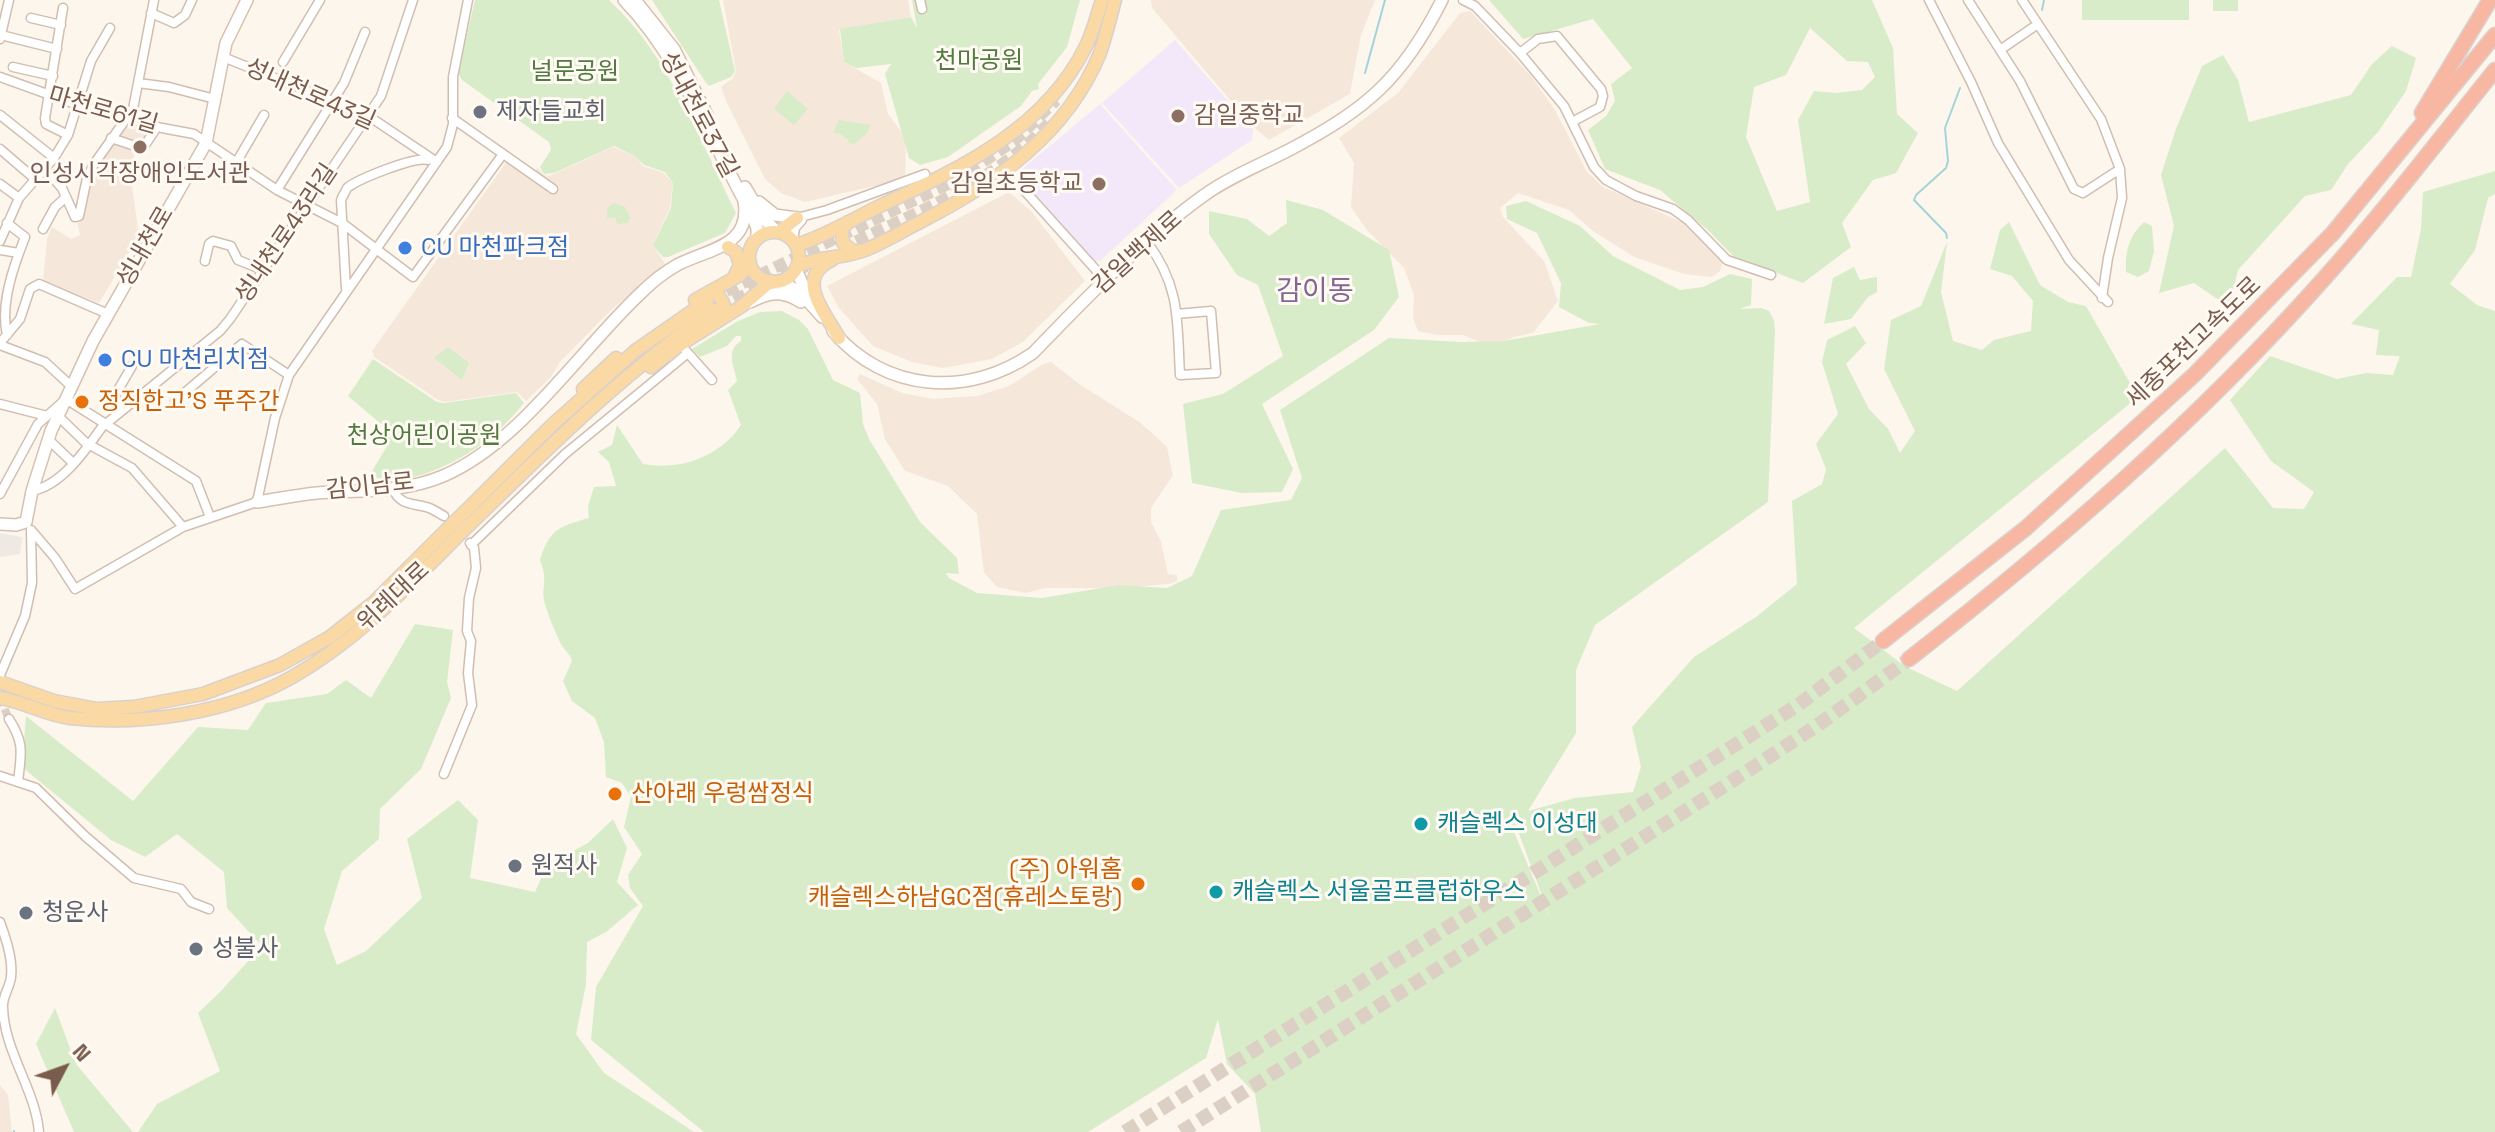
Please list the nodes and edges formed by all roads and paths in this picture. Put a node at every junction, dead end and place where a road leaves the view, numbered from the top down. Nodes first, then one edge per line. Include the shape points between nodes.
1 (9, 0) edge
2 (154, 0) edge
3 (192, 0) edge
4 (247, 0) edge
5 (320, 0) edge
6 (413, 0) edge
7 (468, 0) edge
8 (624, 0) edge
9 (635, 0) edge
10 (1102, 0) edge
11 (1115, 0) edge
12 (1442, 0) edge
13 (1463, 0) edge
14 (1929, 0) edge
15 (1968, 0) edge
16 (2022, 0) edge
17 (2490, 0) edge
18 (63, 8) dead end
19 (151, 13) junction
20 (31, 18) dead end
21 (2038, 24) junction
22 (61, 25) junction
23 (110, 28) dead end
24 (365, 32) dead end
25 (2495, 35) edge
26 (0, 37) edge
27 (57, 49) junction
28 (2000, 50) junction
29 (1520, 53) junction
30 (223, 57) junction
31 (283, 62) dead end
32 (13, 67) dead end
33 (2495, 70) edge
34 (53, 76) junction
35 (0, 77) edge
36 (138, 83) junction
37 (50, 97) junction
38 (215, 99) junction
39 (333, 100) junction
40 (78, 105) junction
41 (699, 108) junction
42 (0, 115) edge
43 (264, 115) dead end
44 (367, 115) junction
45 (452, 118) junction
46 (126, 119) junction
47 (1572, 122) junction
48 (157, 127) junction
49 (68, 135) junction
50 (111, 138) junction
51 (206, 143) junction
52 (0, 149) edge
53 (503, 154) junction
54 (54, 158) junction
55 (437, 162) junction
56 (2393, 162) junction
57 (236, 163) junction
58 (45, 169) junction
59 (2120, 169) junction
60 (925, 174) dead end
61 (35, 179) junction
62 (0, 184) edge
63 (744, 186) junction
64 (553, 189) dead end
65 (1023, 189) dead end
66 (277, 190) junction
67 (19, 198) junction
68 (65, 198) junction
69 (744, 201) junction
70 (306, 205) junction
71 (801, 217) junction
72 (848, 221) junction
73 (7, 223) junction
74 (342, 223) junction
75 (43, 229) dead end
76 (778, 232) junction
77 (756, 238) junction
78 (0, 241) edge
79 (794, 242) junction
80 (1147, 242) junction
81 (725, 246) junction
82 (0, 250) edge
83 (375, 250) junction
84 (862, 251) junction
85 (19, 253) junction
86 (837, 257) junction
87 (205, 261) dead end
88 (749, 261) junction
89 (796, 268) junction
90 (263, 270) junction
91 (1771, 275) dead end
92 (1106, 281) junction
93 (774, 282) junction
94 (725, 284) junction
95 (346, 290) junction
96 (810, 303) junction
97 (713, 306) junction
98 (742, 306) junction
99 (108, 314) junction
100 (1176, 314) junction
101 (7, 335) junction
102 (839, 338) junction
103 (0, 344) edge
104 (684, 349) junction
105 (132, 366) dead end
106 (289, 375) junction
107 (712, 380) dead end
108 (71, 386) junction
109 (66, 399) junction
110 (175, 401) dead end
111 (0, 404) edge
112 (124, 408) junction
113 (52, 416) junction
114 (105, 425) junction
115 (556, 431) junction
116 (49, 440) junction
117 (90, 444) junction
118 (73, 463) junction
119 (393, 489) junction
120 (32, 491) junction
121 (0, 494) edge
122 (257, 502) junction
123 (444, 516) dead end
124 (210, 517) junction
125 (0, 524) edge
126 (29, 527) junction
127 (183, 527) junction
128 (1883, 641) tunnel mouth
129 (1909, 659) tunnel mouth
130 (0, 675) edge
131 (6, 684) edge
132 (6, 699) edge
133 (9, 719) tunnel mouth
134 (444, 774) dead end
135 (0, 776) edge
136 (18, 782) junction
137 (209, 909) dead end
138 (0, 922) edge
139 (39, 1132) edge

1 - 26 street
2 - 19 street
3 - 19 street via 174,23
4 - 30 main road, 성내천로
5 - 31 street
6 - 44 street, 성내천로43라길 via 381,96
7 - 45 street via 453,77
8 - 41 main road, 성내천로37길 via 659,43
9 - 41 main road, 성내천로37길 via 667,39
10 - 72 main road via 1087,46 1028,123 964,164
11 - 84 main road via 1100,52 1075,99 1044,139 971,196
12 - 80 main road, 감일백제로 via 1407,59 1377,93 1339,121 1206,194
13 - 29 street
14 - 59 street via 1998,143 2069,260 2105,300 2122,198
15 - 28 street
16 - 21 street
17 - 56 highway
18 - 22 street
19 - 36 street
20 - 22 street
21 - 28 street
21 - 59 street via 2101,119
22 - 27 street
23 - 40 street via 91,61
24 - 39 street
25 - 56 highway, 세종포천고속도로
26 - 27 street
27 - 34 street
28 - 59 street via 2074,189 2083,193
29 - 47 street
29 - 47 street via 1538,39 1557,36 1601,89 1600,107
30 - 38 main road, 성내천로
30 - 39 street, 성내천로43길
32 - 34 street
33 - 129 highway, 세종포천고속도로 via 2364,233 2205,402 2076,524
34 - 37 street
35 - 37 street, 마천로61길
36 - 38 street
36 - 46 street
37 - 40 street, 마천로61길
37 - 49 street via 46,124
38 - 51 main road, 성내천로
39 - 44 street, 성내천로43길
39 - 66 street
40 - 46 street, 마천로61길
40 - 49 street
41 - 63 main road, 성내천로37길
41 - 69 main road, 성내천로37길
42 - 54 street
43 - 57 street
44 - 55 street, 성내천로43길
44 - 70 street, 성내천로43라길
45 - 53 street
45 - 55 street via 447,147
46 - 48 street, 마천로61길
46 - 50 street
47 - 91 street via 1606,180 1673,209 1727,260
48 - 50 street via 145,145
48 - 51 street, 마천로61길 via 194,134
49 - 54 street
50 - 68 street via 87,178 79,216
51 - 57 street, 마천로61길
51 - 99 main road, 성내천로
52 - 61 street
53 - 64 street
53 - 83 street, 마천로61길 via 413,277
54 - 58 street
55 - 74 street via 422,158 401,163 347,189 341,200
55 - 83 street
56 - 128 highway, 세종포천고속도로 via 2333,233 2141,425 2026,528
57 - 66 street, 마천로61길
58 - 61 street
58 - 68 street
60 - 71 street
61 - 67 street
62 - 67 street
63 - 71 main road via 775,215
63 - 76 main road, 성내천로37길
65 - 92 street
66 - 70 street, 마천로61길
67 - 73 street
68 - 75 street
69 - 77 main road, 성내천로37길 via 756,225
69 - 81 main road via 742,227
70 - 74 street, 마천로61길
70 - 90 street, 성내천로43라길
71 - 76 main road
71 - 79 street
72 - 79 main road
72 - 84 main road via 843,243
73 - 78 street
73 - 85 street via 25,237
74 - 83 street, 마천로61길
74 - 95 street
76 - 77 main road
76 - 79 main road
77 - 81 main road, 감이남로
77 - 88 main road
79 - 89 main road
80 - 92 main road, 감일백제로
80 - 100 street via 1163,263
81 - 88 main road via 740,249
81 - 94 main road via 736,252 740,265
81 - 119 main road, 감이남로 via 676,266 644,290 484,454 441,477
82 - 85 street
83 - 95 street
84 - 86 main road
85 - 101 street via 4,318
86 - 89 main road
86 - 102 main road via 820,267 813,283 815,297
87 - 90 street via 213,241 231,246 238,260
88 - 93 main road via 757,275
88 - 94 main road
89 - 93 main road
89 - 96 main road
90 - 112 street, 성내천로43라길 via 224,327
92 - 102 main road, 감일백제로 via 1033,353 1001,373 964,383 912,380 886,371
93 - 96 main road via 786,283
93 - 98 main road
94 - 97 main road
95 - 106 street
96 - 102 main road, 감일백제로
97 - 98 main road
97 - 104 main road
97 - 115 main road, 위례대로
97 - 115 main road via 665,319 603,368
98 - 102 main road via 773,292 790,296
99 - 101 street via 39,284 30,289 20,319
99 - 108 main road, 성내천로
100 - 100 street via 1180,375 1216,373 1211,311
101 - 103 street
103 - 108 street via 45,362
104 - 107 street
104 - 115 main road via 595,415
104 - 134 street via 470,543 476,568 467,631 472,705
105 - 112 street via 114,397
106 - 110 street via 242,344
106 - 122 street
108 - 109 main road, 성내천로
109 - 113 main road, 성내천로
109 - 114 street
111 - 113 street
112 - 114 street, 성내천로43라길
113 - 116 main road, 성내천로
113 - 117 street
113 - 121 street via 38,424
114 - 117 street, 성내천로43라길
114 - 124 street via 196,481
115 - 131 main road, 위례대로 via 373,603 330,637 280,665 203,694 134,707 97,709
115 - 132 main road, 위례대로 via 381,613 292,677 256,693 170,716 119,720 67,718
116 - 118 street
116 - 120 main road, 성내천로
117 - 118 street, 성내천로43라길
117 - 127 street via 132,468
118 - 120 street via 49,488
119 - 122 main road, 감이남로
119 - 123 street via 410,506 428,507
120 - 126 main road, 성내천로
122 - 124 street, 감이남로
124 - 127 street, 감이남로
125 - 126 main road
126 - 127 street, 감이남로 via 75,589
126 - 130 street, 성내천로 via 32,583 25,616
133 - 136 street via 22,748
135 - 136 street
136 - 137 street via 36,788 134,878 181,889 191,902
138 - 139 street via 11,977 2,1004 6,1027 35,1103

